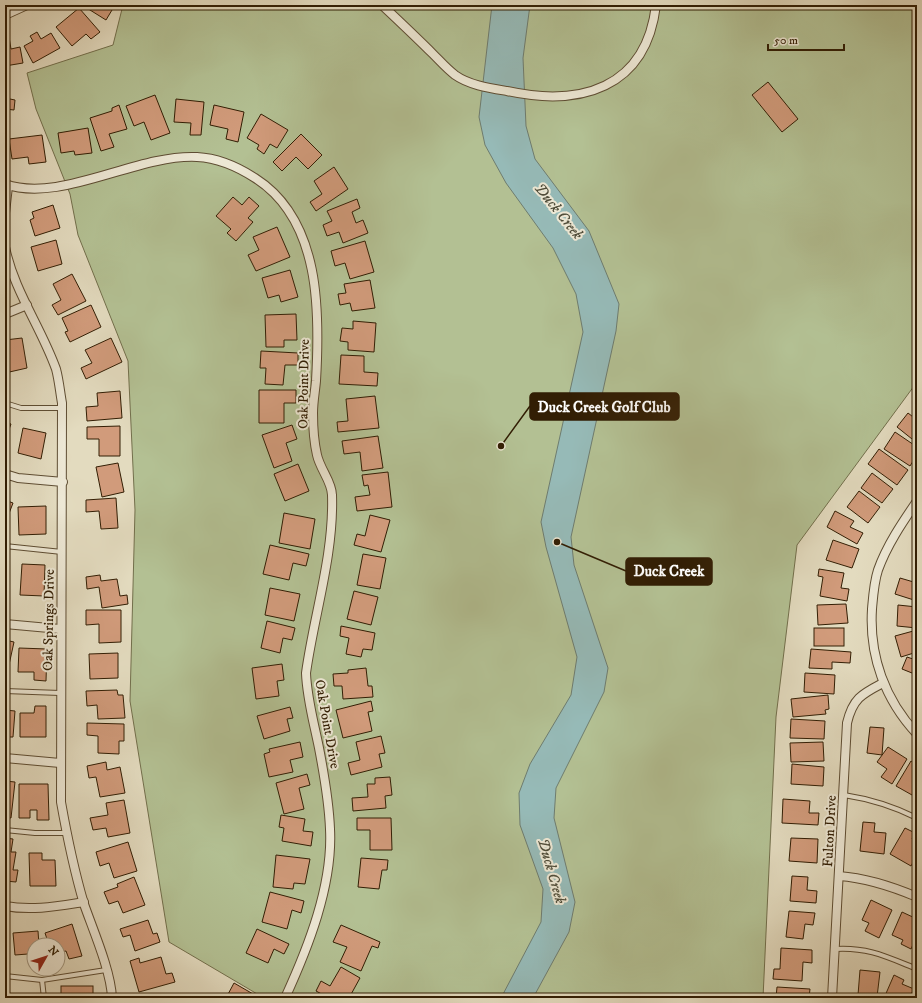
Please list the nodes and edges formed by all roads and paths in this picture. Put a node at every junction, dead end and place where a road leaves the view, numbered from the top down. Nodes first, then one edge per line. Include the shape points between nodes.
1 (27, 5) edge
2 (382, 5) edge
3 (656, 5) edge
4 (5, 15) edge
5 (7, 185) edge
6 (5, 213) edge
7 (5, 248) edge
8 (27, 305) junction
9 (5, 314) edge
10 (5, 403) edge
11 (62, 408) junction
12 (5, 474) edge
13 (63, 482) junction
14 (917, 501) edge
15 (5, 546) edge
16 (62, 552) junction
17 (5, 624) edge
18 (60, 629) junction
19 (883, 683) junction
20 (5, 691) edge
21 (60, 693) junction
22 (917, 734) edge
23 (5, 758) edge
24 (60, 763) junction
25 (844, 795) junction
26 (917, 818) edge
27 (5, 830) edge
28 (66, 833) junction
29 (839, 876) junction
30 (917, 897) edge
31 (84, 902) junction
32 (5, 906) edge
33 (835, 949) junction
34 (917, 969) edge
35 (106, 970) junction
36 (5, 976) edge
37 (42, 980) junction
38 (44, 998) edge
39 (112, 998) edge
40 (286, 998) edge
41 (832, 998) edge

1 - 4 street
2 - 3 street via 455,75 475,85 552,98 568,97 598,89 631,68 644,49 653,25
5 - 6 street
5 - 40 street, Oak Point Drive via 38,189 62,186 125,167 159,160 197,157 224,162 264,184 282,200 291,212 312,266 317,306 313,410 315,437 317,456 332,493 331,526 306,674 330,830 328,862 320,909
7 - 8 street, Oak Springs Drive via 14,280
8 - 9 street
8 - 11 street, Oak Springs Drive via 56,371
10 - 11 lane via 21,408
11 - 13 street, Oak Springs Drive
12 - 13 street via 18,478
13 - 16 street, Oak Springs Drive
14 - 19 street via 898,529 878,571 875,585 871,630 877,666
15 - 16 lane
16 - 18 street, Oak Springs Drive
17 - 18 street
18 - 21 street, Oak Springs Drive
19 - 22 street via 891,700
19 - 25 street, Fulton Drive via 860,697 850,711
20 - 21 lane
21 - 24 street, Oak Springs Drive
23 - 24 street
24 - 28 street, Oak Springs Drive via 61,802
25 - 26 lane via 898,808
25 - 29 street, Fulton Drive
27 - 28 lane
28 - 31 street, Oak Springs Drive
29 - 30 street via 886,884
29 - 33 street, Fulton Drive
31 - 32 street via 24,909
31 - 35 street, Oak Springs Drive
33 - 34 lane via 856,948 883,955
33 - 41 street, Fulton Drive
35 - 37 lane
35 - 39 street, Oak Springs Drive
36 - 37 lane
37 - 38 lane

